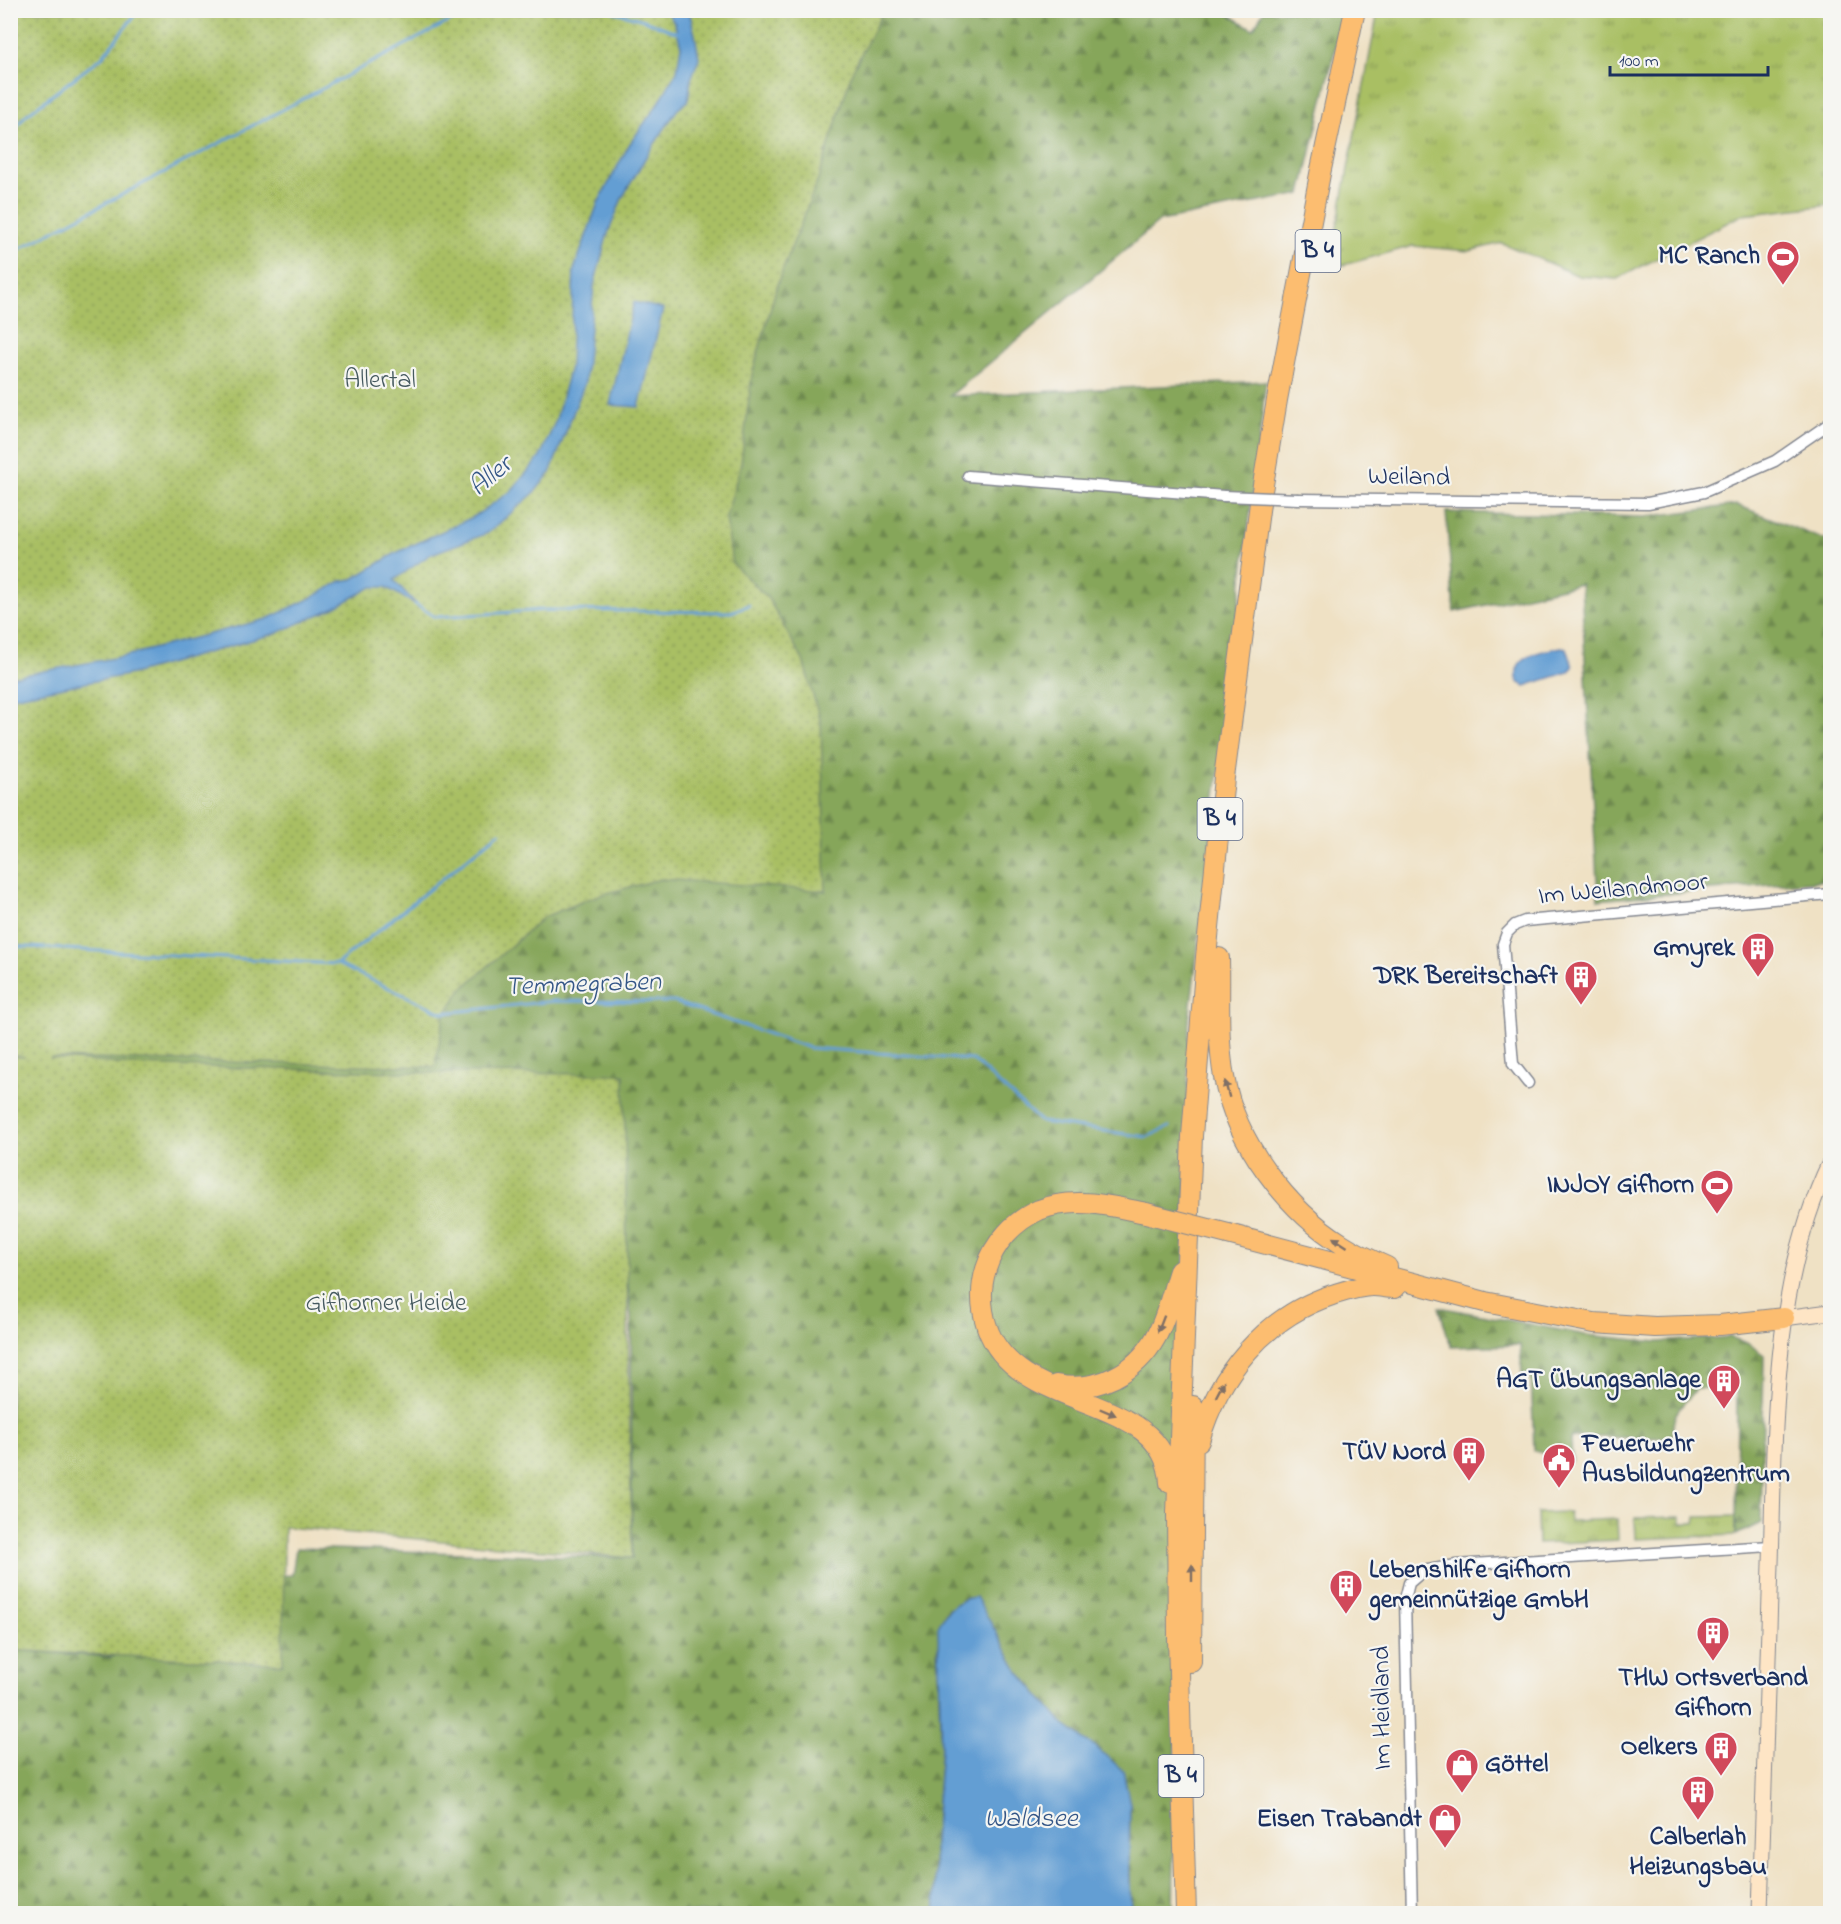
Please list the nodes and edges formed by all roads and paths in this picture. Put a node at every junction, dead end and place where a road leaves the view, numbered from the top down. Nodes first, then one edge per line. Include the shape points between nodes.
1 (1355, 10) edge
2 (1367, 10) edge
3 (1830, 423) edge
4 (968, 476) dead end
5 (1830, 894) edge
6 (1219, 958) junction
7 (1528, 1083) dead end
8 (1830, 1162) edge
9 (1186, 1248) junction
10 (1450, 1294) junction
11 (1830, 1312) edge
12 (1784, 1318) junction
13 (1035, 1381) junction
14 (1193, 1464) junction
15 (1177, 1513) junction
16 (1771, 1546) junction
17 (1185, 1914) edge
18 (1197, 1914) edge
19 (1412, 1914) edge
20 (1760, 1914) edge

1 - 9 highway, B 4 via 1317,186 1260,503 1224,778 1206,957
2 - 6 highway, B 4 via 1289,401 1238,779
3 - 4 street, Weiland, bridge via 1775,461 1704,492 1648,503 1298,499
5 - 7 street, Im Weilandmoor via 1525,921 1515,925 1503,944 1504,961 1514,1064
10 -> 6 highway via 1341,1244 1312,1222 1268,1174 1234,1112 1224,1077
6 - 14 highway, B 4 via 1198,1246
8 - 12 street via 1804,1233
9 -> 13 highway via 1157,1336 1131,1368 1109,1381 1086,1386 1065,1387
9 - 15 highway, B 4
10 - 12 highway via 1594,1323 1656,1327
10 - 13 highway, bridge via 1146,1214 1098,1204 1059,1204 1041,1209 1015,1225 998,1243 984,1275 985,1321 994,1342 1007,1360
14 -> 10 highway via 1206,1417 1224,1381 1254,1344 1296,1310 1345,1291 1372,1286
11 - 12 street
12 - 16 street
13 -> 15 highway via 1122,1418 1149,1435 1159,1445 1170,1469
18 -> 14 highway, B 4 via 1191,1653
15 - 17 highway, B 4
16 - 19 street, Im Heidland via 1456,1565 1423,1571 1409,1583 1405,1599
16 - 20 street

